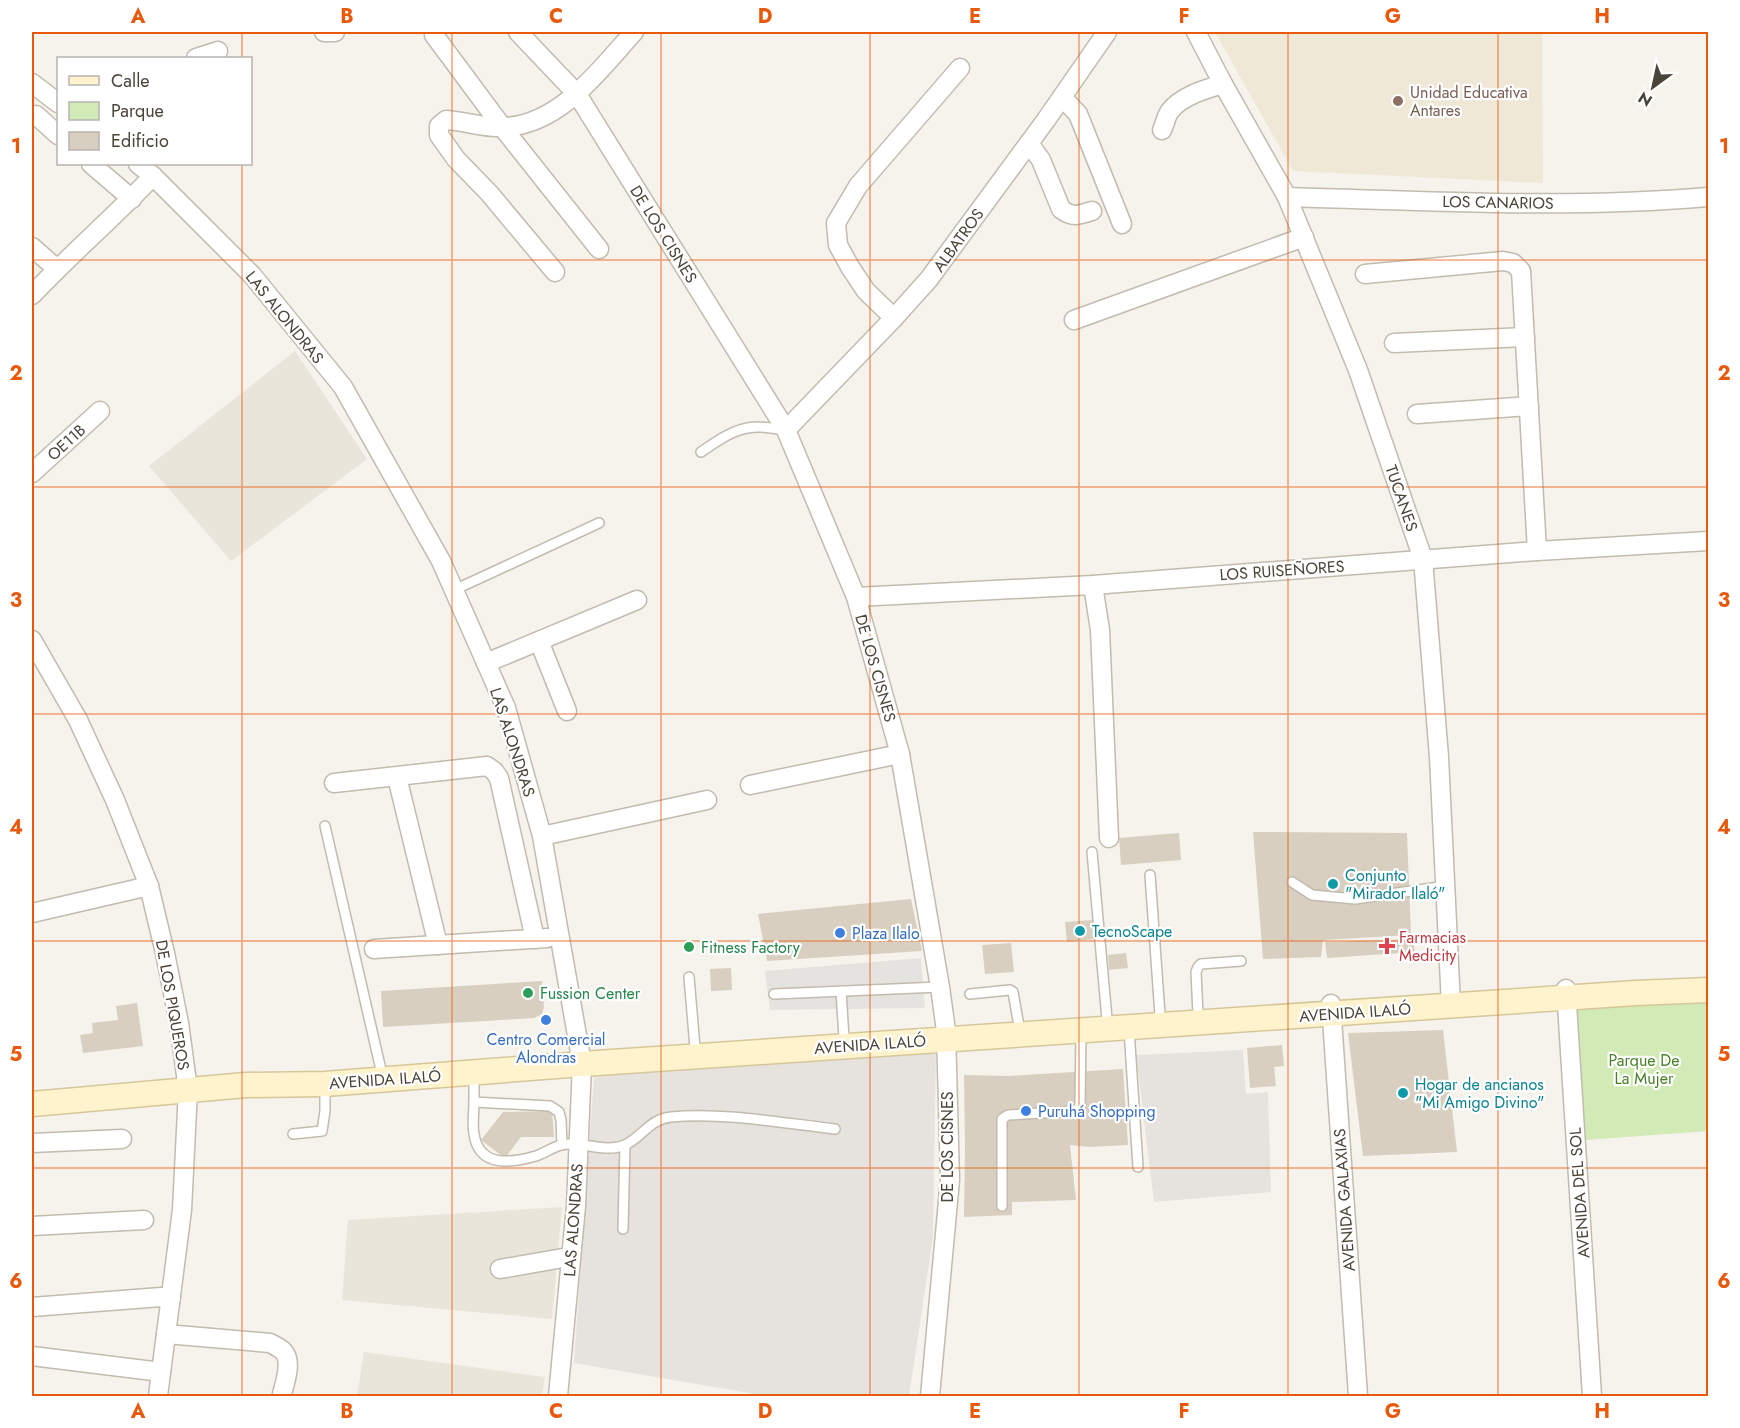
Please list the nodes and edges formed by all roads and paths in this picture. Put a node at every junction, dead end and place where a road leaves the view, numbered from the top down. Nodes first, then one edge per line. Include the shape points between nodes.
1 (324, 32) edge
2 (335, 32) edge
3 (518, 32) edge
4 (634, 32) edge
5 (1107, 32) edge
6 (1196, 32) edge
7 (434, 35) dead end
8 (218, 51) dead end
9 (199, 57) edge
10 (960, 68) dead end
11 (32, 83) edge
12 (1223, 84) junction
13 (577, 94) junction
14 (1062, 97) junction
15 (57, 102) edge
16 (36, 115) dead end
17 (503, 128) junction
18 (1162, 130) dead end
19 (57, 134) edge
20 (1029, 143) junction
21 (92, 165) edge
22 (139, 165) edge
23 (153, 176) junction
24 (1287, 197) junction
25 (1708, 197) edge
26 (132, 199) junction
27 (1092, 211) dead end
28 (1122, 224) dead end
29 (1304, 237) junction
30 (32, 247) edge
31 (599, 249) dead end
32 (57, 269) junction
33 (555, 272) dead end
34 (1365, 274) dead end
35 (32, 295) edge
36 (894, 318) junction
37 (1074, 320) dead end
38 (1525, 337) junction
39 (1394, 343) dead end
40 (1529, 406) junction
41 (100, 411) dead end
42 (1417, 414) dead end
43 (786, 430) junction
44 (701, 452) dead end
45 (32, 473) edge
46 (599, 523) dead end
47 (1708, 541) edge
48 (1537, 551) junction
49 (1423, 559) junction
50 (1093, 585) junction
51 (454, 590) junction
52 (856, 597) junction
53 (637, 600) dead end
54 (539, 641) junction
55 (33, 645) edge
56 (486, 663) junction
57 (567, 711) dead end
58 (900, 754) junction
59 (397, 777) junction
60 (334, 783) dead end
61 (750, 785) dead end
62 (707, 800) dead end
63 (325, 826) dead end
64 (542, 836) junction
65 (1109, 838) dead end
66 (1092, 852) dead end
67 (1150, 875) dead end
68 (1293, 882) dead end
69 (149, 886) junction
70 (1446, 886) junction
71 (32, 913) edge
72 (561, 938) junction
73 (535, 939) junction
74 (438, 945) junction
75 (374, 949) dead end
76 (1241, 961) dead end
77 (689, 977) dead end
78 (1708, 979) edge
79 (940, 987) junction
80 (1708, 990) edge
81 (841, 991) junction
82 (774, 994) dead end
83 (970, 994) dead end
84 (1566, 994) junction
85 (1451, 1001) junction
86 (1332, 1009) junction
87 (1198, 1014) junction
88 (1160, 1015) junction
89 (1118, 1023) junction
90 (1019, 1026) junction
91 (1082, 1030) junction
92 (946, 1035) junction
93 (844, 1038) junction
94 (695, 1048) junction
95 (581, 1059) junction
96 (381, 1070) junction
97 (474, 1072) junction
98 (325, 1084) junction
99 (188, 1086) junction
100 (32, 1092) edge
101 (474, 1102) junction
102 (32, 1104) edge
103 (835, 1129) dead end
104 (293, 1134) dead end
105 (122, 1139) dead end
106 (32, 1143) edge
107 (570, 1145) junction
108 (625, 1145) junction
109 (1137, 1167) dead end
110 (1002, 1206) dead end
111 (144, 1220) dead end
112 (32, 1226) edge
113 (623, 1229) dead end
114 (571, 1258) junction
115 (500, 1269) dead end
116 (171, 1298) junction
117 (32, 1307) edge
118 (166, 1334) junction
119 (32, 1356) edge
120 (161, 1372) junction
121 (282, 1394) dead end
122 (158, 1396) edge
123 (558, 1396) edge
124 (930, 1396) edge
125 (1358, 1396) edge
126 (1592, 1396) edge

1 - 2 street
3 - 13 street, DE LOS CISNES
4 - 13 street
5 - 14 street, ALBATROS
6 - 12 street, TUCANES
7 - 17 street
8 - 9 street
10 - 36 street via 858,186 836,223 838,245 850,267 866,291
11 - 15 street
12 - 18 street via 1179,103 1169,112
12 - 24 street, TUCANES
13 - 17 street via 552,112 522,125
13 - 43 street, DE LOS CISNES
14 - 20 street, ALBATROS
14 - 28 street via 1078,114
16 - 19 street
17 - 31 street
17 - 33 street via 446,120 439,126 439,135
20 - 27 street via 1041,160 1061,209 1078,215
20 - 36 street, ALBATROS via 929,279
21 - 26 street
22 - 23 street, LAS ALONDRAS
23 - 26 street
23 - 51 street, LAS ALONDRAS via 252,275 343,387
24 - 25 street, LOS CANARIOS via 1516,203 1648,202
24 - 29 street, TUCANES
26 - 32 street
29 - 37 street
29 - 49 street, TUCANES via 1358,370
30 - 32 street
32 - 35 street
34 - 38 street via 1513,263 1521,272
36 - 43 street, ALBATROS
38 - 39 street
38 - 40 street
40 - 42 street
40 - 48 street
41 - 45 street, OE11B
43 - 44 lane via 743,429
43 - 52 street, DE LOS CISNES
46 - 51 lane
47 - 48 street, LOS RUISEÑORES
48 - 49 street, LOS RUISEÑORES
49 - 50 street, LOS RUISEÑORES
49 - 70 street, TUCANES
50 - 52 street, LOS RUISEÑORES
50 - 65 street via 1100,630
51 - 56 street, LAS ALONDRAS
52 - 58 street, DE LOS CISNES
53 - 54 street
54 - 56 street
54 - 57 street
55 - 69 street, DE LOS PIQUEROS via 78,720
56 - 64 street, LAS ALONDRAS via 506,708
58 - 61 street
58 - 79 street, DE LOS CISNES
59 - 60 street
59 - 73 street via 487,766 494,771 499,778
59 - 74 street
62 - 64 street
63 - 96 lane
64 - 72 street, LAS ALONDRAS
66 - 89 lane
67 - 88 lane
68 - 70 lane via 1312,894 1355,899
69 - 71 street
69 - 99 street, DE LOS PIQUEROS via 179,1023
70 - 85 street, TUCANES
72 - 73 street
72 - 95 street, LAS ALONDRAS
73 - 74 street
74 - 75 street
76 - 87 lane via 1198,967
77 - 94 lane
78 - 84 main road, AVENIDA ILALÓ
79 - 81 lane
79 - 92 street, DE LOS CISNES
80 - 84 main road, AVENIDA ILALÓ
81 - 82 lane
81 - 93 lane
83 - 90 lane via 1010,990
84 - 85 main road, AVENIDA ILALÓ
84 - 126 street, AVENIDA DEL SOL
85 - 86 main road, AVENIDA ILALÓ via 1419,997
86 - 87 main road, AVENIDA ILALÓ
86 - 89 main road, AVENIDA ILALÓ
86 - 125 street, AVENIDA GALAXIAS
87 - 88 main road, AVENIDA ILALÓ
88 - 89 main road, AVENIDA ILALÓ
89 - 90 main road, AVENIDA ILALÓ
89 - 91 main road, AVENIDA ILALÓ
89 - 109 lane
90 - 92 main road, AVENIDA ILALÓ
91 - 92 main road, AVENIDA ILALÓ
91 - 110 lane via 1077,1110 1008,1114 1002,1119
92 - 93 main road, AVENIDA ILALÓ
92 - 95 main road, AVENIDA ILALÓ
92 - 124 street, DE LOS CISNES via 950,1180
93 - 94 main road, AVENIDA ILALÓ
94 - 95 main road, AVENIDA ILALÓ
95 - 96 main road, AVENIDA ILALÓ
95 - 97 main road, AVENIDA ILALÓ
95 - 107 street, LAS ALONDRAS
96 - 99 main road, AVENIDA ILALÓ
97 - 98 main road, AVENIDA ILALÓ
97 - 101 lane
98 - 99 main road, AVENIDA ILALÓ
98 - 104 lane via 322,1131
99 - 100 main road, AVENIDA ILALÓ
99 - 102 main road, AVENIDA ILALÓ
99 - 116 street, DE LOS PIQUEROS via 182,1210
101 - 107 lane via 550,1106 559,1112
101 - 107 lane via 478,1149 491,1159 517,1161
103 - 108 lane via 734,1118 667,1117
105 - 106 street
107 - 108 lane via 614,1149
107 - 114 street, LAS ALONDRAS via 576,1206
108 - 113 lane
111 - 112 street
114 - 115 street
114 - 123 street, LAS ALONDRAS
116 - 117 street
116 - 118 street, DE LOS PIQUEROS
118 - 120 street, DE LOS PIQUEROS
118 - 121 street via 270,1342 287,1356
119 - 120 street
120 - 122 street, DE LOS PIQUEROS

